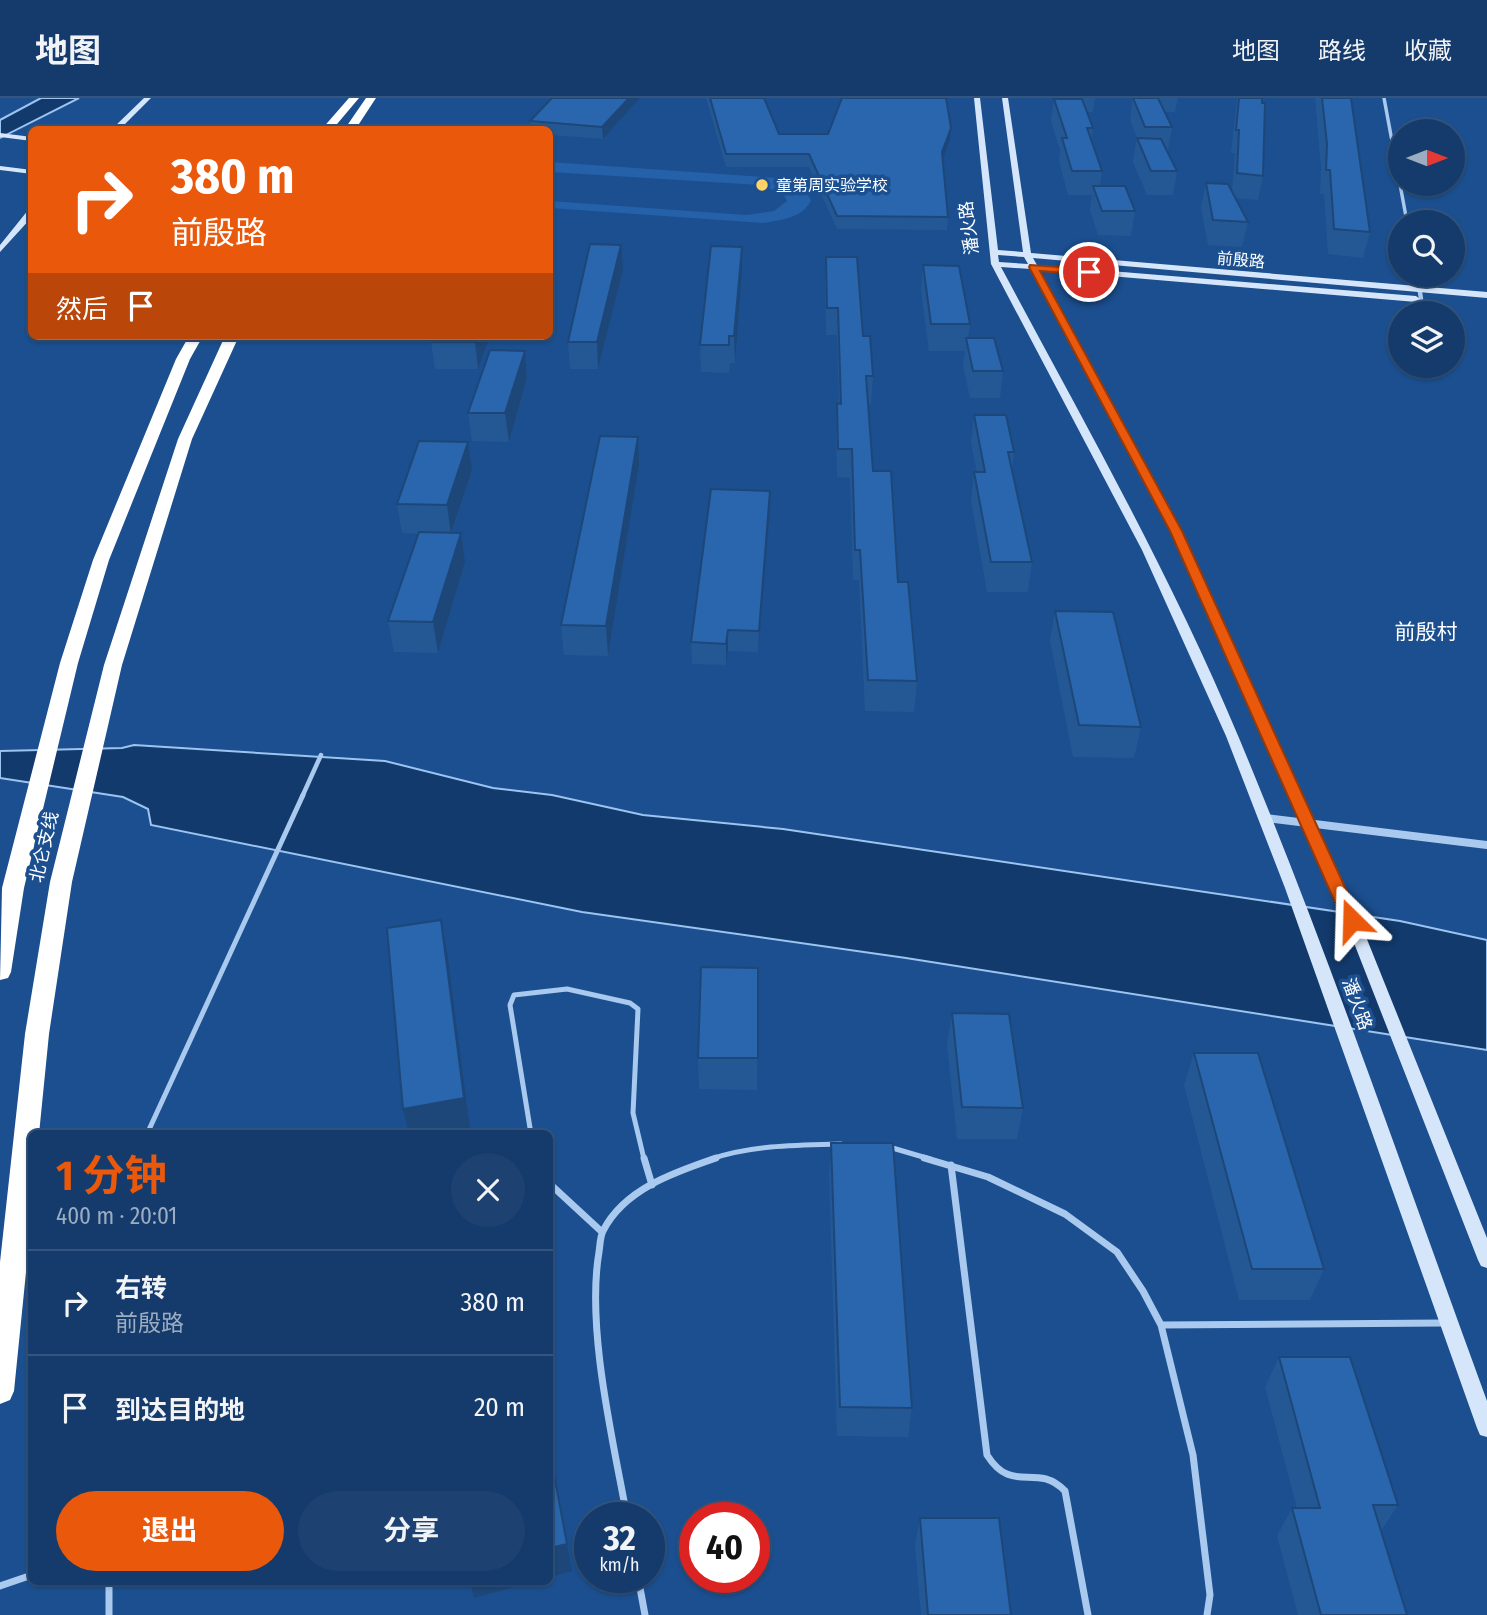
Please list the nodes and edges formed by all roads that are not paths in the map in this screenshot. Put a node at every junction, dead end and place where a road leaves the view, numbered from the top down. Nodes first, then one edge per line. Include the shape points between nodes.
1 (148, 98) edge
2 (354, 98) edge
3 (371, 98) edge
4 (977, 98) edge
5 (1005, 98) edge
6 (1384, 98) edge
7 (118, 126) edge
8 (330, 126) edge
9 (352, 126) edge
10 (0, 135) edge
11 (28, 138) edge
12 (0, 168) edge
13 (28, 172) edge
14 (1405, 210) edge
15 (28, 216) edge
16 (0, 250) edge
17 (1027, 255) junction
18 (994, 258) junction
19 (1034, 267) junction
20 (1419, 287) edge
21 (1420, 294) junction
22 (1487, 295) edge
23 (1487, 304) edge
24 (195, 340) edge
25 (230, 340) edge
26 (321, 754) dead end
27 (1265, 818) junction
28 (1309, 823) junction
29 (1487, 845) edge
30 (0, 972) edge
31 (148, 1130) edge
32 (530, 1130) edge
33 (845, 1144) edge
34 (884, 1147) edge
35 (951, 1166) junction
36 (652, 1185) junction
37 (553, 1187) edge
38 (601, 1232) junction
39 (1487, 1260) edge
40 (1449, 1323) junction
41 (1161, 1325) junction
42 (0, 1391) edge
43 (1487, 1428) edge
44 (624, 1502) edge
45 (28, 1576) edge
46 (109, 1585) edge
47 (0, 1586) edge
48 (641, 1593) edge
49 (109, 1615) edge
50 (645, 1615) edge
51 (1088, 1615) edge
52 (1207, 1615) edge

1 - 7 street
2 - 8 highway
3 - 9 highway
4 - 18 street, 潘火路
5 - 17 street, 潘火路
6 - 14 street
10 - 11 street
12 - 13 street
15 - 16 street
17 - 18 street, 前殷路
17 - 19 street, 潘火路
17 - 21 street, 前殷路
18 - 19 street, 前殷路
18 - 27 street, 潘火路 via 1149,550
19 - 21 street, 前殷路
19 - 28 street, 潘火路 via 1176,531
20 - 21 street
21 - 22 street, 前殷路
21 - 23 street, 前殷路
24 - 30 highway, 北仑支线 via 101,560 69,663 13,887
25 - 42 highway, 北仑支线 via 185,439 113,664 61,882 37,1034
26 - 31 lane
27 - 28 street
27 - 40 street, 潘火路
28 - 29 street
28 - 39 street, 潘火路
32 - 36 lane via 510,1005 514,995 567,989 630,1003 638,1009 633,1113
33 - 36 lane via 791,1145 723,1155
34 - 35 lane
35 - 41 lane via 988,1177 1065,1214 1117,1252
35 - 51 lane via 987,1455 993,1469 1005,1477 1046,1476 1058,1481 1065,1491
36 - 38 lane via 631,1196
37 - 38 lane
38 - 44 lane via 597,1326
40 - 41 lane
40 - 43 street, 潘火路
41 - 52 lane via 1193,1455 1210,1595
45 - 47 lane
46 - 49 lane
48 - 50 lane

